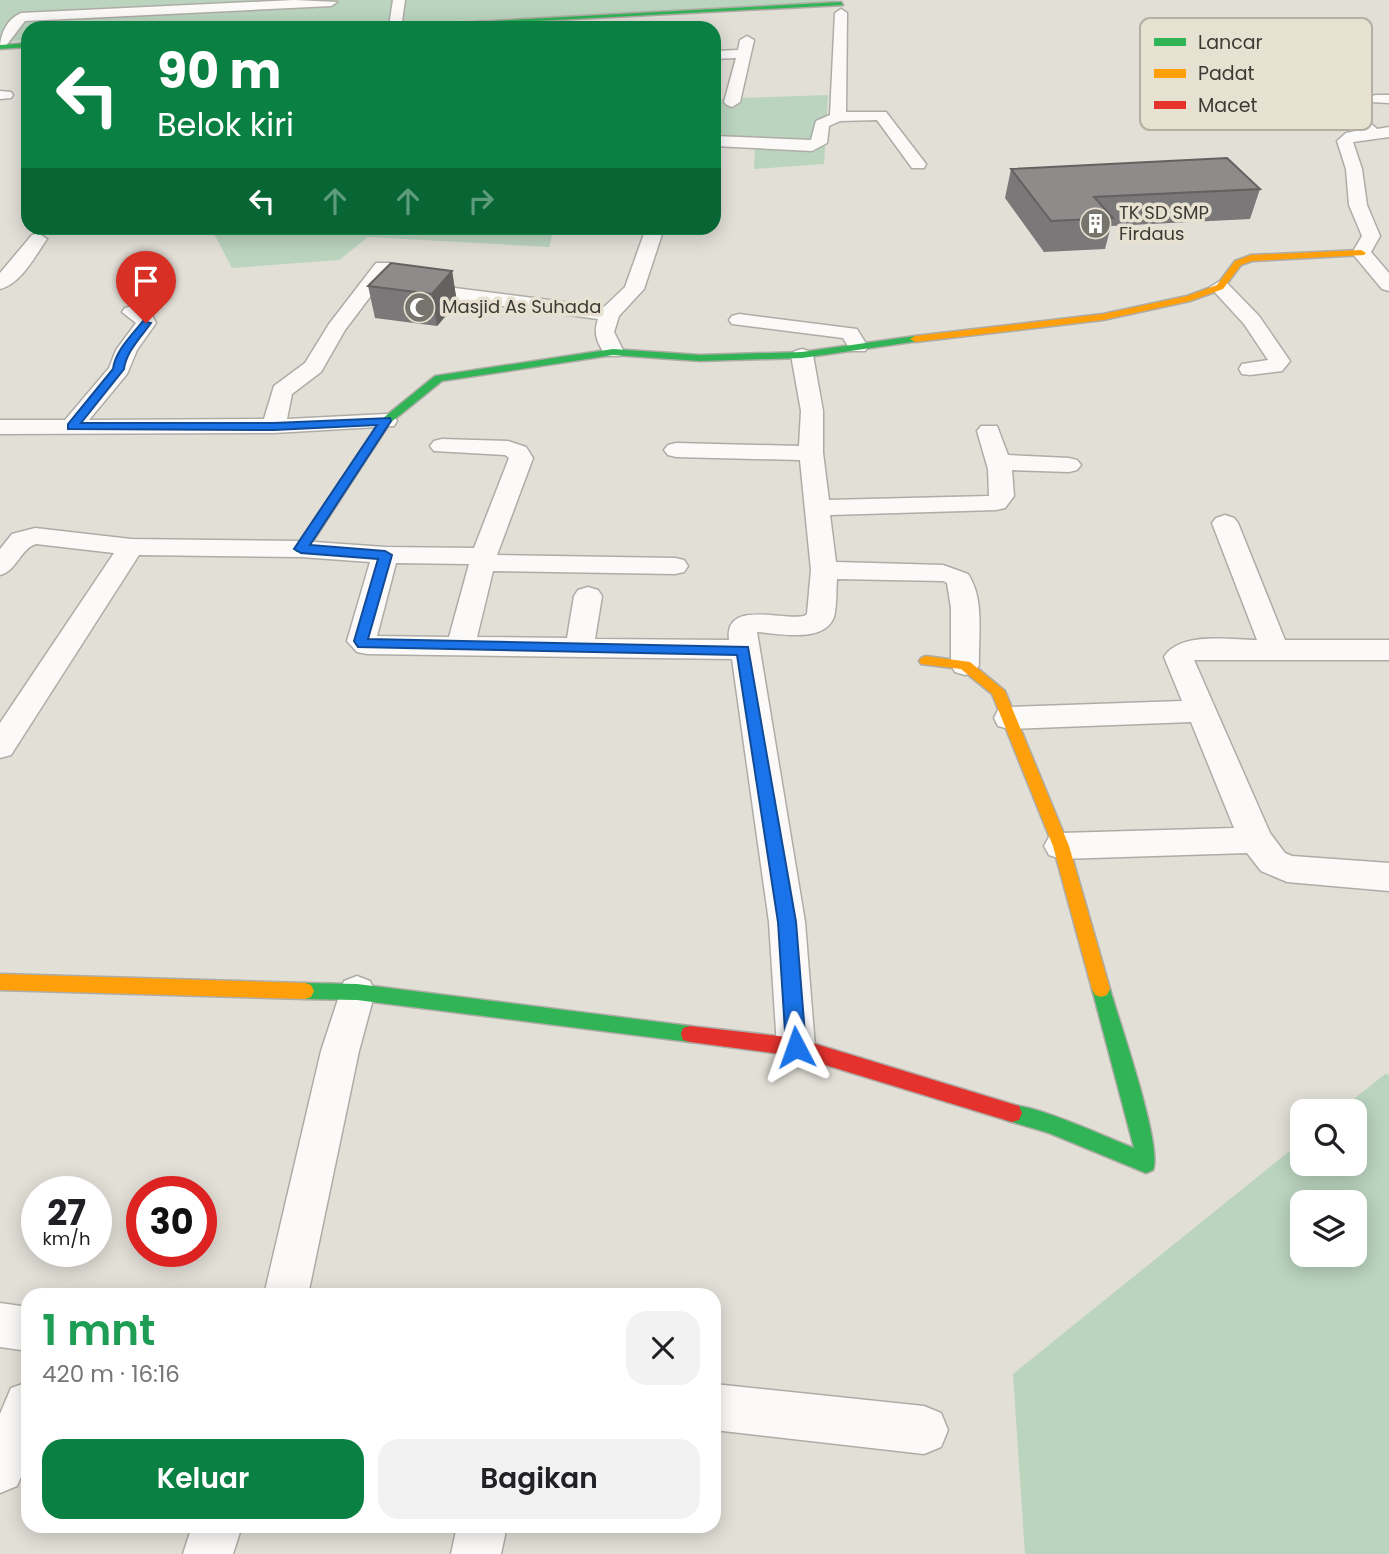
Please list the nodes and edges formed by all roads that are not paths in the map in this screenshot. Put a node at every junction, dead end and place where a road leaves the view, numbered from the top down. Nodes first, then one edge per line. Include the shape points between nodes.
1 (62, 0) edge
2 (399, 0) edge
3 (258, 3) edge
4 (194, 4) edge
5 (331, 5) edge
6 (119, 6) edge
7 (841, 6) edge
8 (53, 15) junction
9 (21, 16) junction
10 (0, 18) edge
11 (397, 21) edge
12 (543, 21) edge
13 (638, 21) edge
14 (21, 45) edge
15 (0, 46) edge
16 (721, 53) edge
17 (21, 55) edge
18 (0, 56) edge
19 (721, 93) edge
20 (838, 117) junction
21 (1381, 133) edge
22 (721, 141) edge
23 (1349, 153) junction
24 (1368, 153) dead end
25 (919, 164) dead end
26 (1358, 205) junction
27 (1379, 206) dead end
28 (653, 235) edge
29 (38, 239) dead end
30 (1360, 253) junction
31 (385, 264) dead end
32 (1387, 280) edge
33 (0, 282) edge
34 (371, 283) junction
35 (1220, 286) junction
36 (132, 312) dead end
37 (609, 314) junction
38 (739, 320) dead end
39 (858, 347) junction
40 (613, 352) junction
41 (802, 355) junction
42 (1250, 369) dead end
43 (386, 421) junction
44 (72, 426) junction
45 (274, 426) junction
46 (0, 427) edge
47 (989, 431) dead end
48 (442, 446) dead end
49 (676, 450) dead end
50 (811, 453) junction
51 (998, 462) junction
52 (1069, 465) dead end
53 (817, 508) junction
54 (1225, 523) dead end
55 (131, 547) junction
56 (301, 549) junction
57 (385, 555) junction
58 (484, 560) junction
59 (675, 566) dead end
60 (0, 567) edge
61 (824, 570) junction
62 (588, 596) dead end
63 (461, 646) junction
64 (579, 648) junction
65 (743, 650) junction
66 (1275, 650) junction
67 (1389, 650) edge
68 (926, 660) dead end
69 (965, 665) junction
70 (1200, 710) junction
71 (1009, 718) junction
72 (0, 747) edge
73 (1256, 839) junction
74 (1061, 846) junction
75 (1389, 877) edge
76 (0, 982) edge
77 (357, 992) junction
78 (796, 1047) junction
79 (287, 1288) edge
80 (0, 1325) edge
81 (21, 1328) edge
82 (721, 1409) edge
83 (21, 1421) edge
84 (924, 1430) dead end
85 (0, 1469) edge
86 (216, 1533) edge
87 (480, 1533) edge
88 (208, 1554) edge
89 (476, 1554) edge

1 - 8 street
2 - 11 street
3 - 4 street
3 - 5 street
4 - 6 street
6 - 8 street
7 - 12 street
7 - 13 street
7 - 20 street
8 - 9 street
9 - 10 street
9 - 15 street
14 - 15 street
16 - 19 street via 746,47 733,96
17 - 18 street
20 - 22 street via 821,124 819,142 812,146
20 - 25 street via 881,115
21 - 23 street via 1346,138
23 - 24 street
23 - 26 street
26 - 27 street
26 - 30 street via 1371,236
28 - 37 street via 634,289
29 - 33 street
30 - 32 street
30 - 35 street via 1251,258 1238,263
31 - 34 street
34 - 37 street
34 - 45 street via 313,367 282,391
35 - 39 street via 1190,298 1103,317
35 - 42 street via 1252,320 1279,361
36 - 44 street via 146,323 119,362 119,369
37 - 40 street via 604,332
38 - 39 street via 850,333
39 - 41 street
40 - 41 street via 700,358
40 - 43 street via 439,378
41 - 50 street via 812,411
43 - 45 street
43 - 56 street
44 - 45 street
44 - 46 street
47 - 51 street
48 - 58 street via 508,448 520,454
49 - 50 street
50 - 53 street
51 - 52 street
51 - 53 street via 1002,496 990,505
53 - 61 street
54 - 66 street
55 - 56 street
55 - 60 street via 35,536 21,540
55 - 72 street
56 - 57 street
57 - 58 street
57 - 63 street via 363,644
58 - 59 street
58 - 63 street
61 - 65 street via 816,622 803,626 750,623 743,630
61 - 69 street via 954,576 962,595
62 - 64 street
63 - 64 street
64 - 65 street
65 - 78 street via 787,922
66 - 67 street
66 - 70 street via 1180,654 1180,665
68 - 69 street
69 - 71 street via 998,691
70 - 71 street
70 - 73 street
71 - 74 street
73 - 74 street
73 - 75 street via 1273,862 1287,869
74 - 78 street via 1142,1134 1146,1164 1050,1124
76 - 77 street
77 - 78 street
77 - 79 street
80 - 81 street
82 - 84 street
83 - 85 street
86 - 88 street
87 - 89 street

